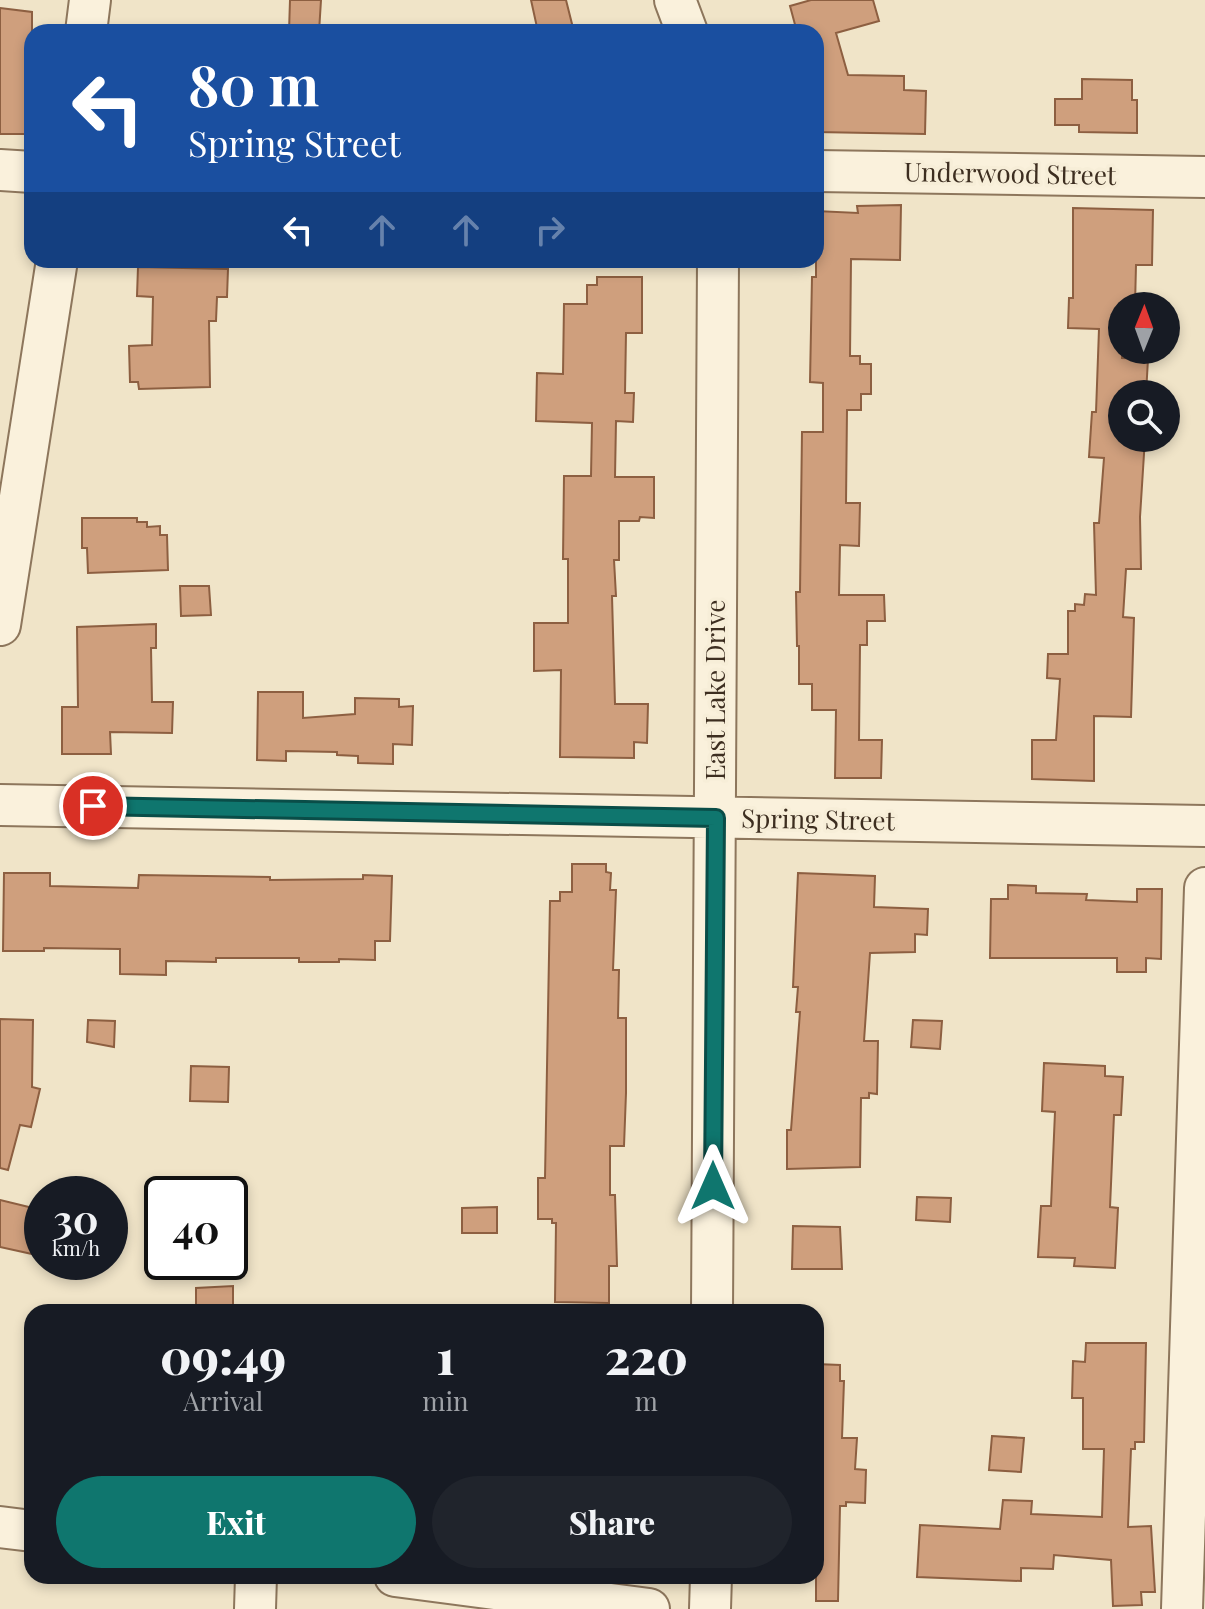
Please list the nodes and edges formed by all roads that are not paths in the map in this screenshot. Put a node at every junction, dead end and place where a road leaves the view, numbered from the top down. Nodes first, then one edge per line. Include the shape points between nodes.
1 (90, 0) edge
2 (675, 0) edge
3 (87, 24) edge
4 (684, 24) edge
5 (0, 170) edge
6 (824, 171) edge
7 (24, 172) edge
8 (1205, 177) edge
9 (56, 268) edge
10 (718, 268) edge
11 (0, 625) edge
12 (0, 805) edge
13 (716, 818) junction
14 (1205, 826) edge
15 (1205, 888) edge
16 (712, 1304) edge
17 (0, 1527) edge
18 (24, 1530) edge
19 (256, 1584) edge
20 (457, 1584) edge
21 (711, 1584) edge
22 (255, 1609) edge
23 (649, 1609) edge
24 (710, 1609) edge
25 (1182, 1609) edge

1 - 3 street
2 - 4 street
5 - 7 street
6 - 8 street, Underwood Street
9 - 11 street
10 - 13 street, East Lake Drive
12 - 13 street, Spring Street
13 - 14 street, Spring Street
13 - 16 street, East Lake Drive
15 - 25 street
17 - 18 street
19 - 22 street
20 - 23 street
21 - 24 street

